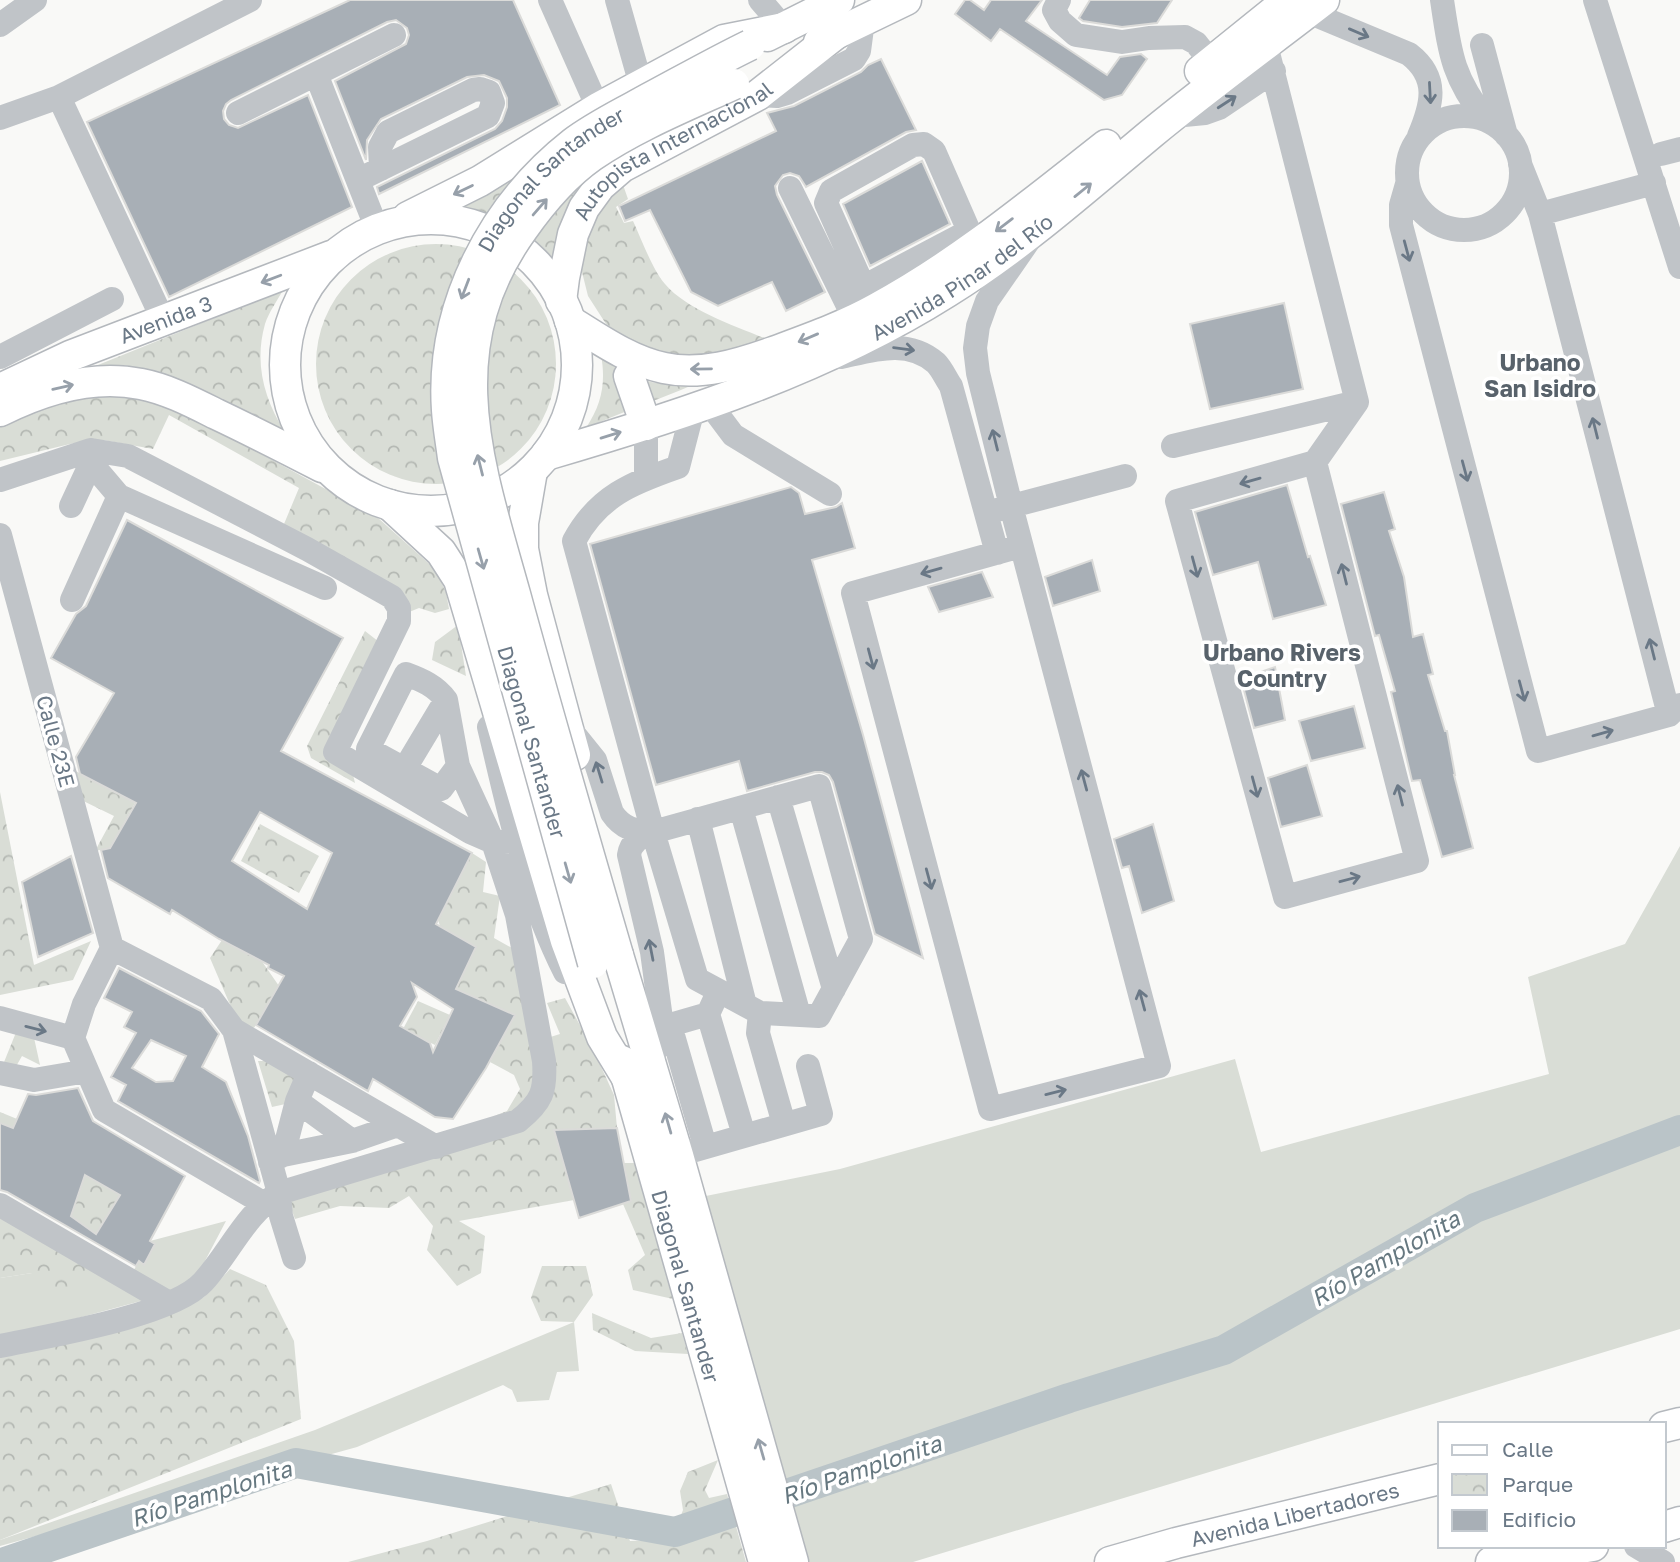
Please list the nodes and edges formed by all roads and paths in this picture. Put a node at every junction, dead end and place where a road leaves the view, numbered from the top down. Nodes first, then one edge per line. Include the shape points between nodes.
1 (35, 0) edge
2 (250, 0) edge
3 (550, 0) edge
4 (617, 0) edge
5 (760, 0) edge
6 (839, 0) edge
7 (906, 0) edge
8 (1059, 0) edge
9 (1442, 0) edge
10 (1595, 0) edge
11 (1306, 4) edge
12 (0, 25) edge
13 (784, 28) junction
14 (394, 35) dead end
15 (1482, 45) dead end
16 (1270, 58) junction
17 (1211, 62) junction
18 (316, 74) junction
19 (640, 85) junction
20 (746, 89) junction
21 (59, 97) junction
22 (1496, 97) junction
23 (1469, 98) junction
24 (598, 108) junction
25 (238, 113) dead end
26 (0, 118) edge
27 (1496, 127) junction
28 (1419, 136) junction
29 (1521, 164) junction
30 (381, 169) dead end
31 (358, 180) junction
32 (1654, 183) junction
33 (1408, 184) junction
34 (790, 188) dead end
35 (1541, 214) junction
36 (385, 226) junction
37 (1038, 227) junction
38 (972, 239) junction
39 (334, 254) junction
40 (1680, 267) edge
41 (113, 299) dead end
42 (864, 305) junction
43 (566, 311) junction
44 (163, 320) junction
45 (54, 329) junction
46 (0, 356) edge
47 (70, 356) junction
48 (640, 361) junction
49 (813, 363) junction
50 (0, 389) edge
51 (1357, 402) junction
52 (701, 406) junction
53 (0, 411) edge
54 (646, 425) junction
55 (1173, 446) dead end
56 (91, 456) junction
57 (1315, 462) junction
58 (539, 463) junction
59 (333, 473) junction
60 (1125, 476) dead end
61 (646, 478) junction
62 (0, 480) edge
63 (830, 494) dead end
64 (119, 496) junction
65 (390, 505) junction
66 (71, 506) dead end
67 (1011, 506) junction
68 (986, 512) junction
69 (0, 536) edge
70 (1021, 546) junction
71 (996, 553) junction
72 (325, 588) dead end
73 (72, 600) dead end
74 (475, 630) junction
75 (446, 700) junction
76 (1674, 710) edge
77 (567, 726) junction
78 (458, 766) junction
79 (404, 770) junction
80 (778, 797) junction
81 (741, 808) junction
82 (698, 820) junction
83 (653, 832) junction
84 (504, 841) junction
85 (112, 947) junction
86 (606, 959) junction
87 (834, 989) junction
88 (719, 991) junction
89 (753, 1009) junction
90 (708, 1014) junction
91 (799, 1015) junction
92 (0, 1018) edge
93 (234, 1030) junction
94 (603, 1037) junction
95 (72, 1038) junction
96 (808, 1066) dead end
97 (87, 1071) junction
98 (639, 1071) junction
99 (0, 1073) edge
100 (309, 1073) junction
101 (298, 1101) junction
102 (784, 1124) junction
103 (398, 1125) junction
104 (744, 1135) junction
105 (352, 1141) junction
106 (436, 1147) junction
107 (691, 1150) junction
108 (277, 1159) junction
109 (271, 1198) junction
110 (0, 1205) edge
111 (687, 1240) junction
112 (294, 1258) dead end
113 (169, 1303) junction
114 (0, 1346) edge
115 (1438, 1479) edge
116 (1639, 1548) edge
117 (1561, 1550) edge
118 (764, 1562) edge
119 (793, 1562) edge
120 (1110, 1562) edge
121 (1491, 1562) edge
122 (1663, 1562) edge

1 - 12 street
2 - 21 street
3 - 24 street
4 - 19 street
5 - 13 street
6 - 13 main road
7 - 20 main road, Autopista Internacional via 850,27
8 - 17 street via 1054,10 1076,35 1122,42 1185,37
9 - 23 street via 1450,53
10 - 32 street
11 - 16 main road, Avenida Pinar del Río
11 - 17 main road, Avenida Pinar del Río
11 -> 28 street via 1420,62 1431,93
13 - 19 main road via 724,40
13 -> 86 main road, Diagonal Santander, bridge via 586,135 541,170 515,198 477,259 453,331 447,410 453,458
14 - 18 street
15 - 22 street
37 -> 16 main road, Avenida Pinar del Río via 1174,116
16 - 51 street
17 -> 38 main road, Avenida Pinar del Río
18 - 25 street
18 - 31 street
19 - 24 main road
20 - 43 main road, Autopista Internacional via 622,167 600,186 573,234 564,278
86 -> 20 main road, Diagonal Santander, bridge via 480,465 471,412 474,343 496,272 558,187 626,134
21 - 26 street
21 - 44 street
22 - 23 street
22 - 27 street
23 - 27 street
24 -> 36 main road via 480,181
27 - 28 street via 1468,116 1450,117
27 - 29 street via 1516,148
28 - 33 street via 1408,159
29 - 33 street via 1516,199 1491,224 1474,230 1439,225 1414,201
29 - 35 street
30 - 31 street
31 - 36 street
32 - 35 street
32 - 40 street
33 -> 76 street via 1401,225 1538,751
34 - 42 street
76 -> 35 street
36 - 39 main road
36 - 43 main road via 444,220 487,231 536,265
37 - 49 main road, Avenida Pinar del Río via 948,292
67 -> 37 street via 975,348 987,302
38 - 42 main road, Avenida Pinar del Río
38 - 42 street via 934,151 925,144 913,145 831,191 826,203
39 -> 44 main road, Avenida 3
39 - 59 main road via 298,303 284,363 288,398 301,431
41 - 45 street
42 -> 48 main road, Avenida Pinar del Río via 788,346 709,370 666,369
43 - 48 main road, Avenida Pinar del Río
43 - 58 main road via 576,356 575,391 567,418
44 - 47 main road, Avenida 3
45 - 46 street
45 - 47 street
47 - 50 main road, Avenida 3
48 - 54 main road via 629,376
49 - 52 main road, Avenida Pinar del Río
49 -> 68 street via 896,347 918,351 937,364 951,386
51 - 55 street
51 - 57 street
52 - 54 main road, Avenida Pinar del Río
52 - 61 street via 678,467
52 - 63 street via 733,435
53 -> 59 main road via 64,386 140,384 195,404
58 -> 54 main road, Avenida Pinar del Río
54 - 61 street
56 - 62 street
56 - 64 street
56 - 66 street
56 - 84 street via 128,456 150,465 392,597 399,608 399,621 335,752 470,832
57 -> 57 street via 1177,502 1285,897 1417,861
58 - 65 main road via 494,497 466,507 435,511
58 - 77 main road via 523,523 523,549
59 - 65 main road via 362,494
60 - 67 street
61 - 83 street via 600,504 574,541
64 - 72 street
64 - 73 street
65 - 74 main road via 450,562
67 - 68 street
67 - 70 street
68 - 71 street
69 - 85 street, Calle 23E
70 - 71 street
71 -> 70 street via 853,593 990,1108 1159,1066
74 - 84 street via 477,671
74 - 94 main road via 559,917
75 - 78 street
75 - 79 street
75 - 79 street via 423,680 406,674 368,749
83 -> 77 street via 628,829 616,819 595,760
77 - 98 main road via 639,983
78 - 79 street via 441,789
78 - 84 street
80 - 81 street
80 - 87 street
80 - 87 street via 819,786 862,939
81 - 82 street
81 - 91 street
82 - 83 street
82 - 89 street
83 - 88 street via 697,979
98 -> 83 street via 662,1026 652,952 629,855 634,843
84 - 94 street via 554,950
84 - 106 street via 546,1084 539,1101 518,1121
85 - 93 street via 211,999
85 - 95 street
86 - 98 main road, Diagonal Santander
87 - 91 street via 819,1016
88 - 89 street
88 - 90 street
89 - 91 street
89 - 102 street
90 - 104 street
90 - 107 street via 670,1025
92 -> 95 street
93 - 100 street
93 - 108 street
94 - 98 main road
95 - 97 street
96 - 102 street via 821,1114
97 - 99 street via 34,1080
97 - 109 street via 104,1110
107 -> 98 main road, Diagonal Santander
98 - 111 main road, Diagonal Santander
100 - 101 street
100 - 103 street
101 - 105 street
101 - 108 street
102 - 104 street
103 - 105 street
103 - 106 street
104 - 107 street
105 - 108 street
106 - 109 street
107 - 111 main road, Diagonal Santander
108 - 109 street
109 - 112 street
109 - 113 street via 201,1284
110 - 113 street
111 - 118 main road, Diagonal Santander
119 -> 111 main road, Diagonal Santander
113 - 114 street via 130,1317
115 - 120 main road, Avenida Libertadores
116 - 122 street
117 - 121 main road

